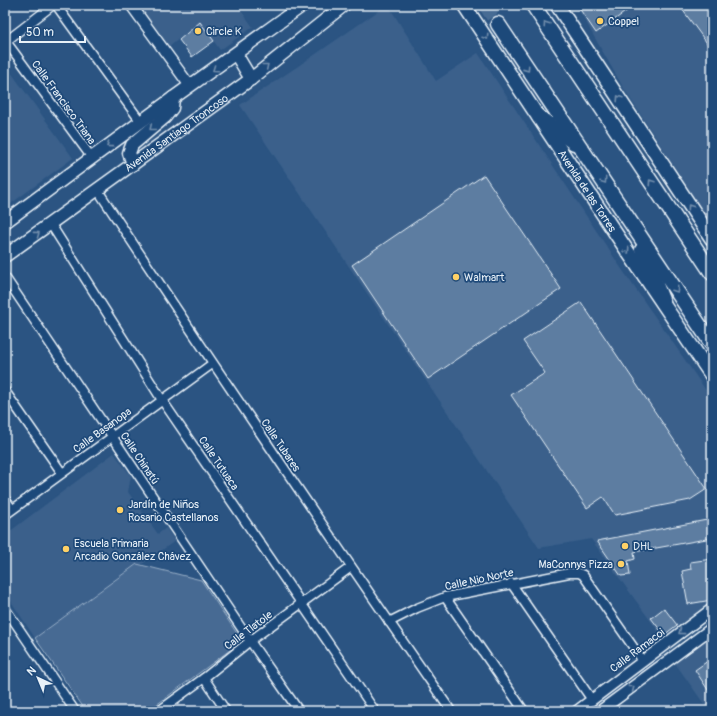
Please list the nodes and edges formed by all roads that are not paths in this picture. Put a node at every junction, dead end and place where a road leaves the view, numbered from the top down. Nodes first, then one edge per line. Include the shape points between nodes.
1 (53, 5) edge
2 (56, 5) edge
3 (131, 5) edge
4 (303, 5) edge
5 (344, 5) edge
6 (464, 5) edge
7 (533, 5) edge
8 (557, 5) edge
9 (498, 24) tunnel mouth
10 (5, 41) edge
11 (236, 54) junction
12 (251, 79) junction
13 (190, 86) junction
14 (173, 98) junction
15 (539, 117) junction
16 (141, 122) junction
17 (582, 149) junction
18 (92, 158) junction
19 (133, 164) junction
20 (97, 189) junction
21 (5, 222) edge
22 (50, 223) junction
23 (632, 224) junction
24 (712, 239) edge
25 (5, 256) edge
26 (712, 273) edge
27 (5, 277) edge
28 (663, 302) junction
29 (712, 344) edge
30 (212, 364) junction
31 (712, 376) edge
32 (5, 391) edge
33 (162, 400) junction
34 (113, 437) junction
35 (62, 473) junction
36 (5, 499) edge
37 (12, 509) junction
38 (5, 515) edge
39 (350, 567) junction
40 (511, 584) junction
41 (445, 597) junction
42 (301, 603) junction
43 (5, 608) edge
44 (712, 609) edge
45 (389, 622) junction
46 (712, 628) edge
47 (250, 641) junction
48 (643, 661) junction
49 (204, 678) junction
50 (592, 700) junction
51 (75, 711) edge
52 (159, 711) edge
53 (226, 711) edge
54 (299, 711) edge
55 (375, 711) edge
56 (451, 711) edge
57 (524, 711) edge
58 (577, 711) edge
59 (600, 711) edge

1 - 10 street
2 - 16 street
3 - 13 street
4 - 11 main road
12 -> 5 main road, Avenida Santiago Troncoso
6 -> 15 main road, Avenida de las Torres
26 -> 7 highway
24 -> 8 main road
9 -> 17 highway, Avenida de las Torres
10 - 18 street, Calle Francisco Triana
11 - 12 main road
11 -> 13 main road
12 - 19 main road, Avenida Santiago Troncoso
13 - 14 main road
14 - 16 main road
14 -> 19 main road via 172,108 165,118 132,145 129,153
15 - 17 highway
15 -> 28 main road, Avenida de las Torres
16 -> 18 main road
17 -> 23 highway, Avenida de las Torres
18 - 21 main road
19 - 20 main road, Avenida Santiago Troncoso
20 - 22 main road, Avenida Santiago Troncoso
20 - 30 street, Calle Tubares
25 -> 22 main road, Avenida Santiago Troncoso
22 - 33 street, Calle Tutuaca
23 - 28 highway
23 -> 29 highway, Avenida de las Torres
27 - 34 street, Calle Chinatú
28 - 31 main road, Avenida de las Torres
30 - 33 street, Calle Basanopa
30 - 39 street, Calle Tubares
32 - 35 street
33 - 34 street, Calle Basanopa
33 - 42 street, Calle Tutuaca
34 - 35 street, Calle Basanopa
34 - 47 street, Calle Chinatú
35 - 37 street, Calle Basanopa
36 - 37 street
37 - 38 street, Calle Basanopa
39 - 42 street, Calle Tlatole
39 - 45 street, Calle Tubares
40 - 41 street, Calle Nio Norte
40 - 48 street, Calle Nio Norte via 579,572
40 - 50 street
41 - 45 street, Calle Nio Norte
41 - 57 street
42 - 47 street, Calle Tlatole
42 - 55 street, Calle Tutuaca
43 - 51 street
44 -> 48 street, Calle Ramacoi
45 - 56 street, Calle Tubares
59 -> 46 street
47 - 49 street, Calle Tlatole
47 - 54 street, Calle Chinatú
48 - 50 street, Calle Ramacoi
49 - 52 street, Calle Tlatole
49 - 53 street
50 - 58 street, Calle Ramacoi

